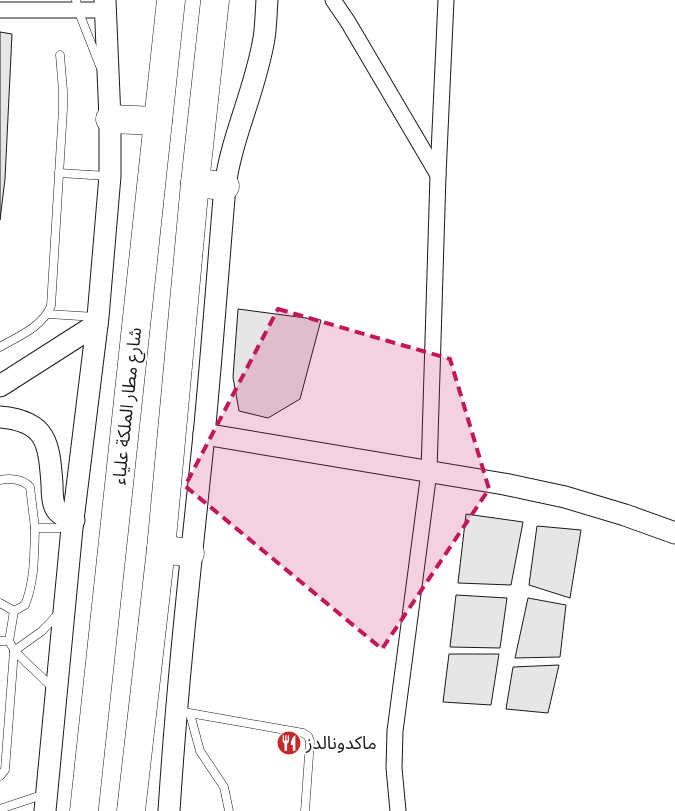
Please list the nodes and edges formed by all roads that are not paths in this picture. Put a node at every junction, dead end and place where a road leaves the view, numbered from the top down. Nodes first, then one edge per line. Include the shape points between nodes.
1 (0, 0) edge
2 (9, 0) edge
3 (171, 0) edge
4 (215, 0) edge
5 (267, 0) edge
6 (332, 0) edge
7 (446, 0) edge
8 (77, 5) edge
9 (105, 5) edge
10 (0, 10) edge
11 (60, 56) dead end
12 (109, 86) junction
13 (110, 119) junction
14 (158, 121) junction
15 (59, 173) junction
16 (438, 175) junction
17 (110, 176) junction
18 (195, 183) junction
19 (225, 186) junction
20 (48, 314) junction
21 (97, 321) junction
22 (0, 347) edge
23 (0, 386) edge
24 (0, 417) edge
25 (204, 434) junction
26 (429, 472) junction
27 (0, 480) edge
28 (73, 524) junction
29 (35, 528) junction
30 (675, 534) edge
31 (161, 549) junction
32 (190, 553) junction
33 (0, 603) edge
34 (65, 606) junction
35 (14, 611) junction
36 (9, 641) junction
37 (0, 642) edge
38 (14, 651) junction
39 (57, 694) junction
40 (183, 712) junction
41 (0, 776) edge
42 (46, 802) edge
43 (0, 809) edge
44 (229, 810) edge
45 (84, 811) edge
46 (131, 811) edge
47 (169, 811) edge
48 (238, 811) edge
49 (305, 811) edge
50 (398, 811) edge

1 - 2 street
3 - 14 highway, شارع مطار الملكة علياء
4 - 18 highway
5 - 19 street via 264,40 231,153
6 - 16 street
7 - 16 street
8 - 9 street
8 - 10 street
8 - 12 lane
9 - 12 street
11 - 15 lane via 63,91
12 - 13 street
13 - 14 highway
13 - 17 street
14 - 45 highway, شارع مطار الملكة علياء
15 - 17 lane
15 - 20 lane via 53,297
16 - 26 street
17 - 21 street
18 - 19 highway
18 - 31 highway
19 - 25 street
20 - 21 lane
20 - 22 lane via 38,325
21 - 23 street
21 - 28 street
24 - 28 street via 16,418 38,430 49,454 55,507
25 - 26 street
25 - 32 street
26 - 30 street via 565,498 625,515
26 - 50 street via 395,731
27 - 29 lane via 22,481 30,487
28 - 29 lane
28 - 34 street
29 - 35 lane via 34,571 29,595 25,605
31 - 32 highway
31 - 46 highway
32 - 40 street
33 - 35 lane
34 - 38 lane via 42,631
34 - 39 street
35 - 36 lane
36 - 37 lane
36 - 38 lane
38 - 39 lane
38 - 41 lane via 5,770
39 - 42 street
40 - 44 lane via 200,751 224,787
40 - 47 street
40 - 49 lane via 308,736
42 - 43 lane
44 - 48 lane

